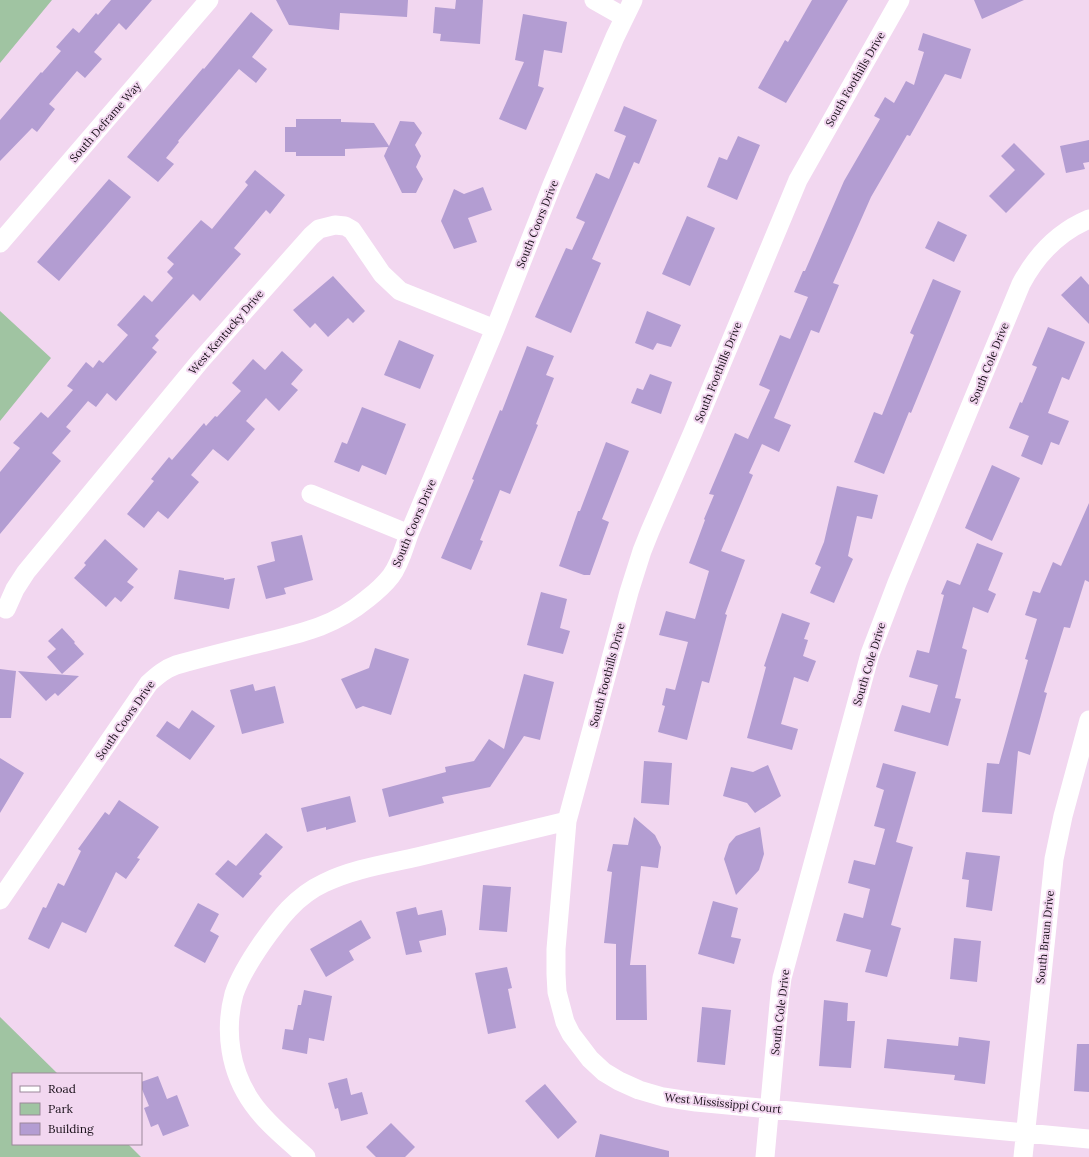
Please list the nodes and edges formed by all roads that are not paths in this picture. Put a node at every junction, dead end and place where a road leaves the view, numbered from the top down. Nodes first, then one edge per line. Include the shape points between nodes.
1 (209, 0) edge
2 (594, 0) edge
3 (633, 0) edge
4 (900, 0) edge
5 (624, 17) junction
6 (1089, 219) edge
7 (0, 243) edge
8 (495, 329) junction
9 (311, 494) dead end
10 (409, 534) junction
11 (6, 609) dead end
12 (1089, 720) edge
13 (567, 821) junction
14 (0, 900) edge
15 (770, 1108) junction
16 (1026, 1132) junction
17 (1089, 1139) edge
18 (306, 1157) edge
19 (765, 1157) edge
20 (1023, 1157) edge

1 - 7 street, South Deframe Way
2 - 5 street
3 - 5 street, South Coors Drive
4 - 13 street, South Foothills Drive via 798,180 694,432 650,531 629,592
5 - 8 street, South Coors Drive via 552,185
6 - 15 street, South Cole Drive via 1050,243 1038,256 1021,284 877,634 784,971
8 - 10 street, South Coors Drive
8 - 11 street, West Kentucky Drive via 400,291 382,274 352,230 345,226 335,224 319,229 201,360 36,560 20,581
9 - 10 street
10 - 14 street, South Coors Drive via 391,576 377,591 344,615 311,631 182,663 166,668 158,675
12 - 16 street, South Braun Drive via 1054,859
13 - 15 street, West Mississippi Court via 556,974 560,1008 571,1034 590,1059 604,1072 639,1090 696,1102
13 - 18 street via 337,878 323,883 299,898 279,919 249,962 234,993 230,1022 231,1050 244,1090 253,1104
15 - 16 street, West Mississippi Court
15 - 19 street, South Cole Drive
16 - 17 street, West Mississippi Court
16 - 20 street, South Braun Drive

